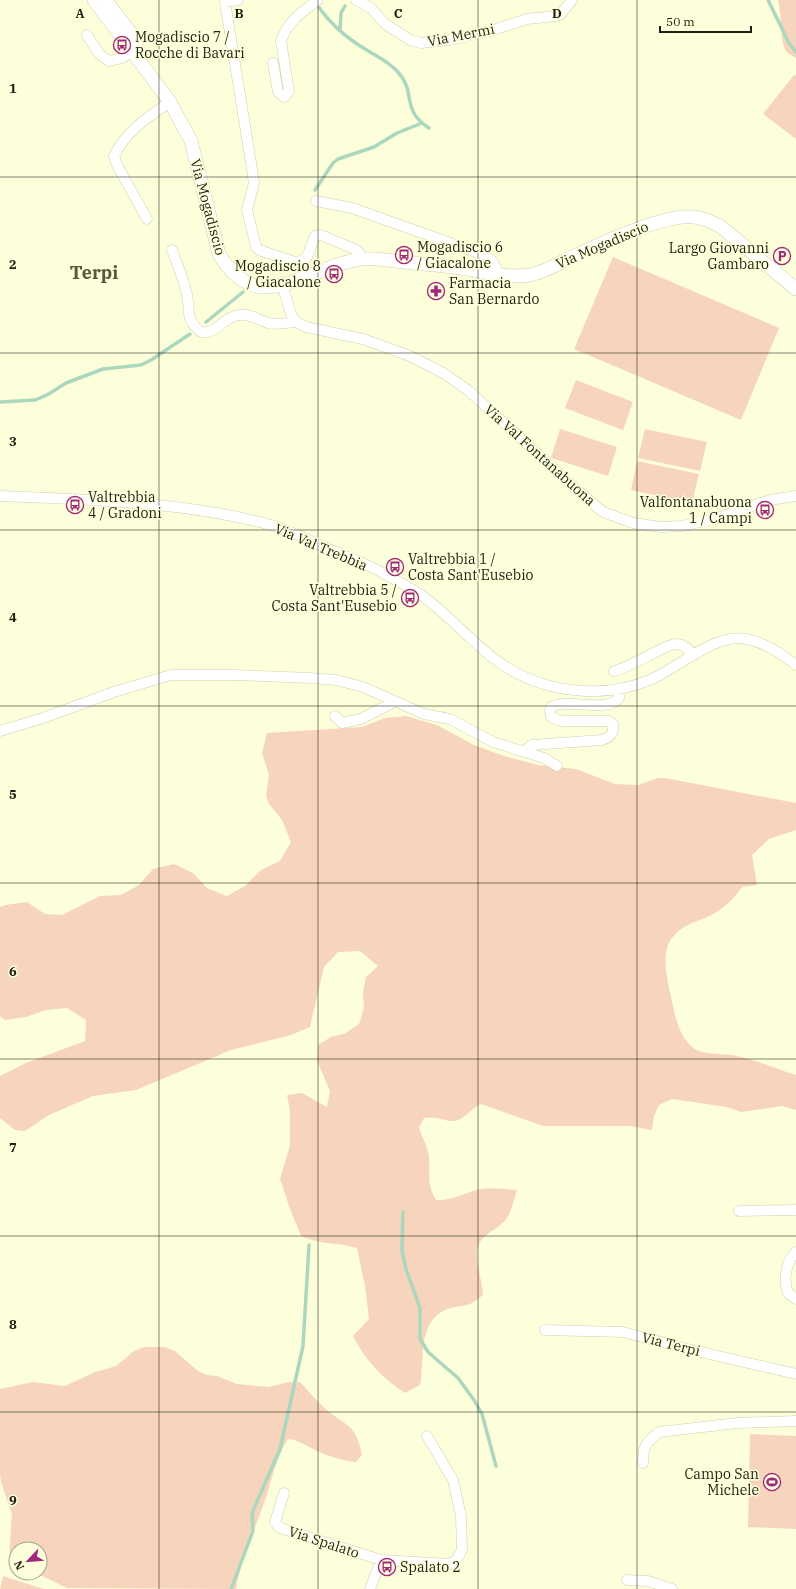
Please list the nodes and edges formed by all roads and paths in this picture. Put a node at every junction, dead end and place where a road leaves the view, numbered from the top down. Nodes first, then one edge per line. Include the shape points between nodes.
1 (94, 0) edge
2 (108, 0) edge
3 (238, 0) edge
4 (318, 0) edge
5 (356, 0) edge
6 (572, 0) edge
7 (224, 1) edge
8 (87, 35) dead end
9 (132, 52) junction
10 (273, 62) dead end
11 (170, 102) junction
12 (316, 201) dead end
13 (147, 219) dead end
14 (172, 250) dead end
15 (364, 259) junction
16 (497, 274) junction
17 (282, 284) junction
18 (796, 289) edge
19 (296, 322) junction
20 (0, 496) edge
21 (796, 496) edge
22 (694, 655) junction
23 (796, 665) edge
24 (614, 671) dead end
25 (619, 689) junction
26 (394, 702) junction
27 (335, 716) dead end
28 (0, 731) edge
29 (524, 751) junction
30 (557, 766) dead end
31 (796, 1210) edge
32 (738, 1211) dead end
33 (796, 1252) edge
34 (796, 1299) edge
35 (545, 1330) dead end
36 (796, 1374) edge
37 (796, 1421) edge
38 (427, 1436) dead end
39 (643, 1463) dead end
40 (284, 1493) dead end
41 (381, 1560) junction
42 (627, 1580) dead end
43 (370, 1589) edge
44 (672, 1589) edge

1 - 9 street, Via Mogadiscio
2 - 9 street via 137,39 136,48
3 - 7 street
4 - 10 street via 305,9 286,30 281,41 289,91 284,96 278,92
5 - 6 street, Via Mermi via 371,8 385,24 412,41 421,43 450,40 490,31 526,19 560,15
7 - 15 street via 254,183 247,210 256,247 298,263 307,257 315,236 321,235 357,250
8 - 9 street via 99,54 109,61
9 - 11 street, Via Mogadiscio
11 - 13 street via 136,127 122,141 114,156
11 - 17 street, Via Mogadiscio via 191,141 216,242 225,264 233,273 254,285 263,287
12 - 16 street via 352,208 484,255 492,260
14 - 19 street, Via Val Fontanabuona via 187,296 190,318 201,332 211,332 238,315 249,315 275,323
15 - 16 street, Via Mogadiscio via 453,266
15 - 17 street, Via Mogadiscio
16 - 18 street, Via Mogadiscio via 531,274 646,226 670,218 694,216 720,226
17 - 19 street
19 - 21 street, Via Val Fontanabuona via 306,327 363,339 410,356 445,374 480,401 603,512 633,523 661,527 682,526 714,519 770,500
20 - 25 street, Via Val Trebbia via 153,504 221,513 274,526 387,575 423,597 484,652 513,673 550,686 577,691
22 - 23 street via 725,641 745,639 768,647
22 - 24 street via 683,646 670,645
22 - 25 street, Via Val Trebbia via 653,678
25 - 29 street via 619,698 615,702 589,705 559,704 551,707 550,711 553,719 561,721 609,721 614,729 609,738 532,745
26 - 27 street via 361,719 342,723
26 - 28 street via 363,687 336,680 236,675 171,676 114,692
26 - 29 street via 424,714 450,719 493,742
29 - 30 street
31 - 32 street
33 - 34 street via 789,1260 785,1287
35 - 36 street, Via Terpi via 623,1332
37 - 39 street via 738,1423 659,1432 647,1443
38 - 41 street, Via Spalato via 453,1480 461,1516 462,1550 457,1559 445,1565
40 - 41 street, Via Spalato via 275,1522 280,1528
41 - 43 street
42 - 44 street via 648,1581

